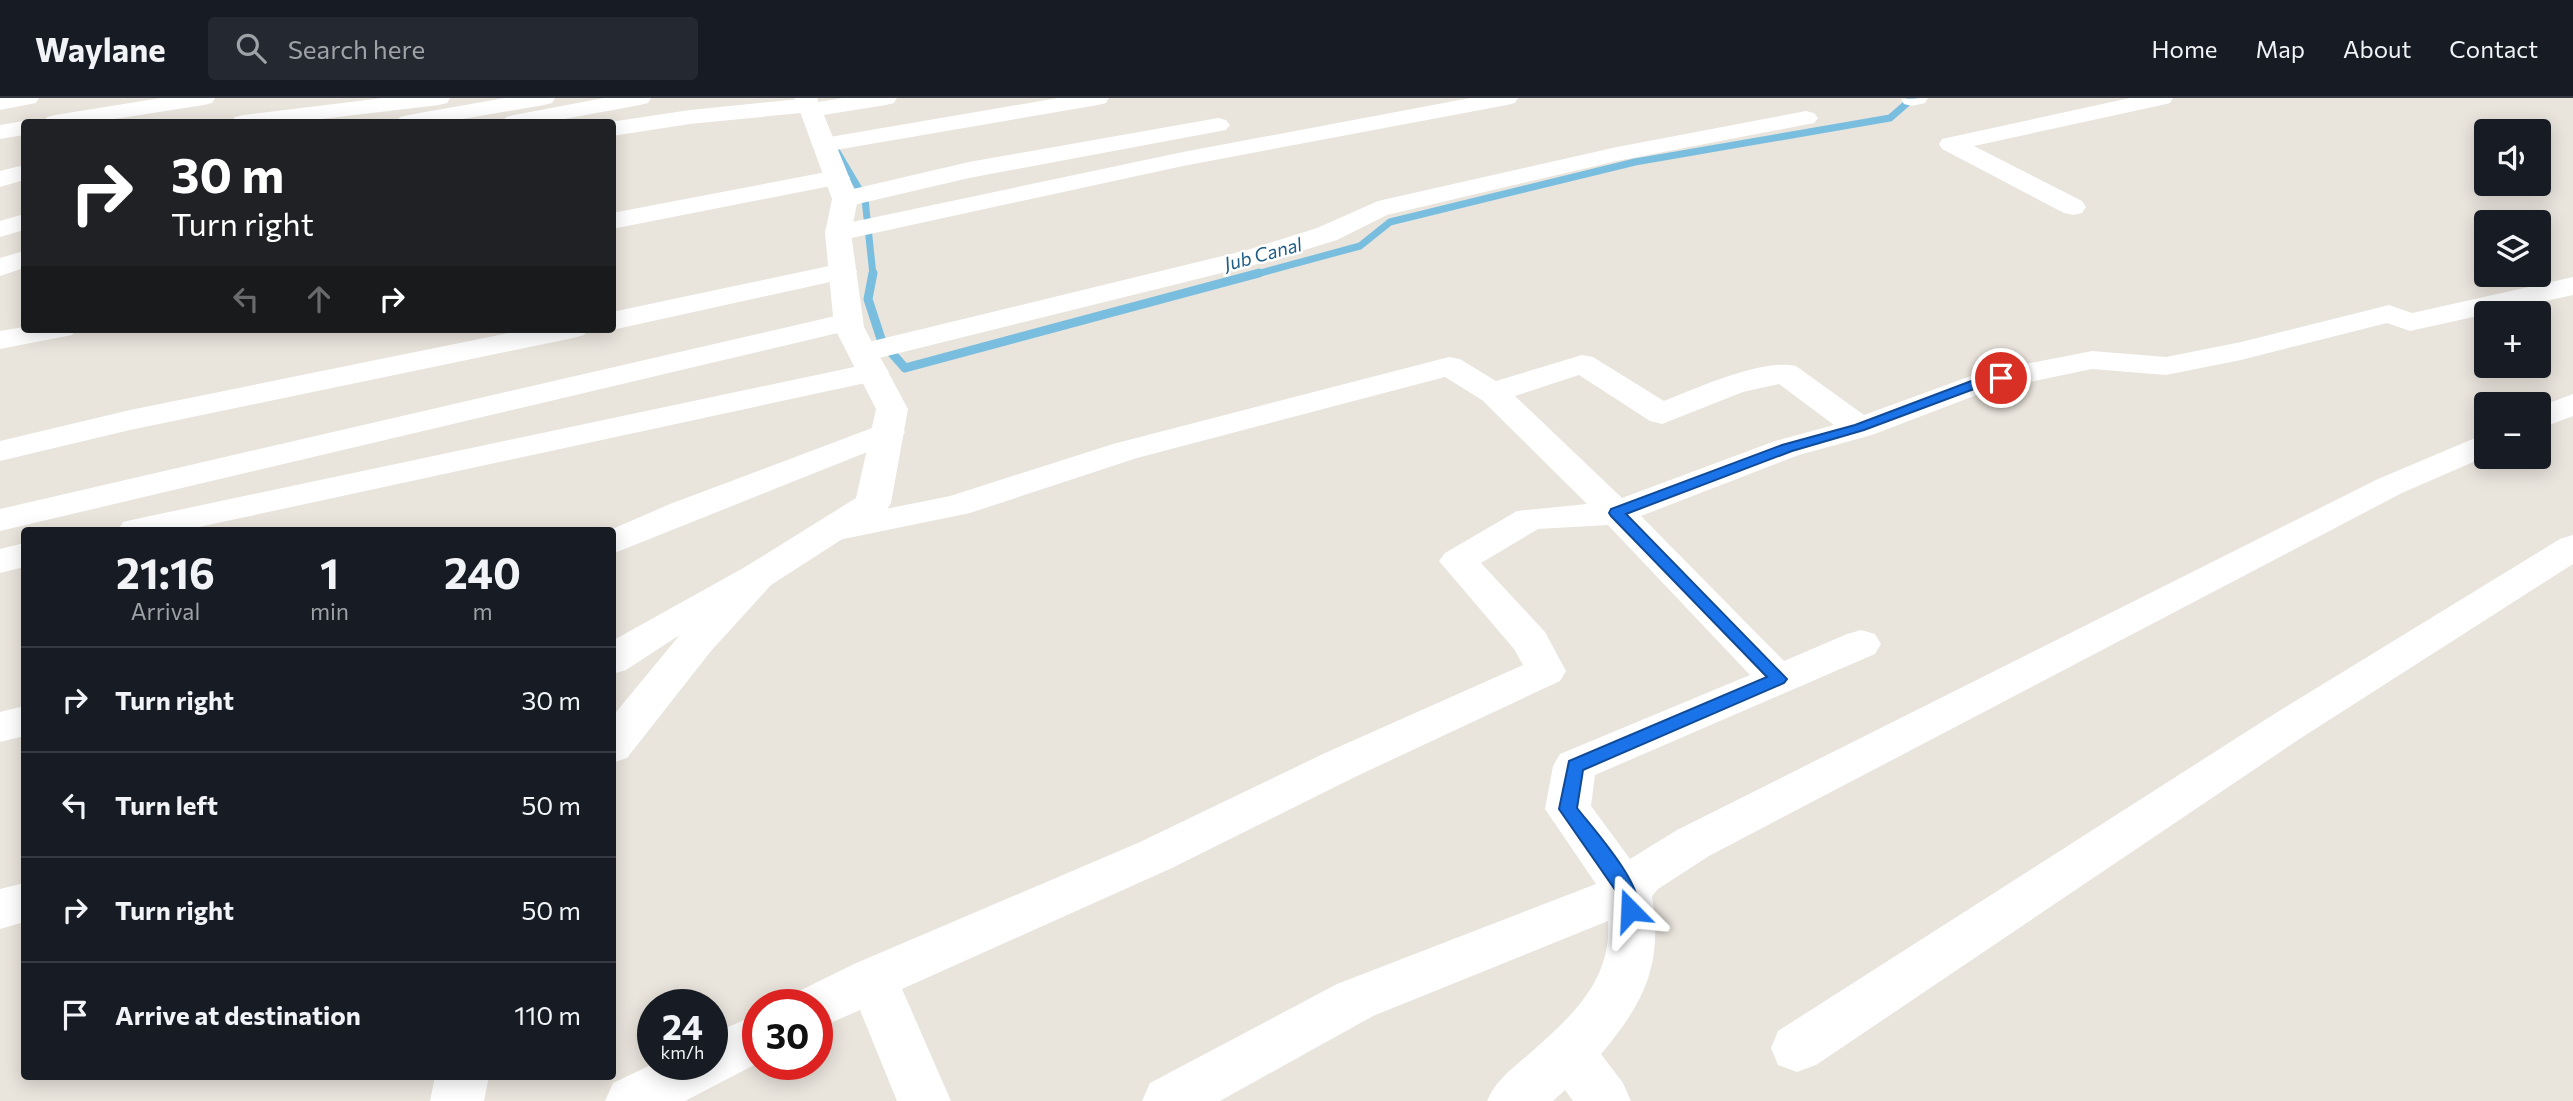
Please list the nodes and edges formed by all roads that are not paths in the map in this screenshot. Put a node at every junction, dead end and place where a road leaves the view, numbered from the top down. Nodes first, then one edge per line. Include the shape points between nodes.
1 (28, 98) edge
2 (204, 98) edge
3 (439, 98) edge
4 (544, 98) edge
5 (640, 98) edge
6 (886, 98) edge
7 (1098, 98) edge
8 (1507, 98) edge
9 (2162, 98) edge
10 (0, 103) edge
11 (808, 104) edge
12 (1806, 118) dead end
13 (74, 119) edge
14 (268, 119) edge
15 (423, 119) edge
16 (528, 119) edge
17 (1244, 121) dead end
18 (21, 128) edge
19 (616, 128) edge
20 (0, 132) edge
21 (824, 145) junction
22 (21, 174) edge
23 (0, 179) edge
24 (841, 189) junction
25 (21, 198) edge
26 (0, 203) edge
27 (2073, 207) dead end
28 (616, 220) edge
29 (21, 223) edge
30 (0, 229) edge
31 (838, 233) junction
32 (21, 260) edge
33 (0, 268) edge
34 (843, 271) junction
35 (2573, 286) edge
36 (616, 320) edge
37 (848, 322) junction
38 (39, 333) edge
39 (554, 333) edge
40 (0, 340) edge
41 (868, 363) junction
42 (1493, 393) junction
43 (2573, 404) edge
44 (2551, 414) edge
45 (1860, 428) junction
46 (888, 432) junction
47 (2474, 449) edge
48 (0, 451) edge
49 (250, 462) junction
50 (244, 506) junction
51 (1616, 513) junction
52 (0, 520) edge
53 (150, 527) edge
54 (829, 531) junction
55 (616, 541) edge
56 (2573, 547) edge
57 (21, 556) edge
58 (0, 561) edge
59 (758, 576) junction
60 (1861, 644) dead end
61 (616, 657) edge
62 (1778, 679) junction
63 (21, 722) edge
64 (0, 727) edge
65 (616, 742) edge
66 (1628, 892) junction
67 (21, 904) edge
68 (0, 909) edge
69 (872, 979) junction
70 (833, 999) edge
71 (1797, 1048) dead end
72 (1570, 1054) junction
73 (461, 1080) edge
74 (673, 1080) edge
75 (457, 1101) edge
76 (632, 1101) edge
77 (924, 1101) edge
78 (1169, 1101) edge
79 (1514, 1101) edge
80 (1604, 1101) edge

1 - 10 street
2 - 13 street
3 - 14 street
4 - 15 street
5 - 16 street
6 - 11 street
7 - 21 street
8 - 31 street via 1183,159
9 - 27 street via 1951,144
11 - 19 street
11 - 21 street
12 - 41 street via 1617,154 1390,206 1327,234 1256,256
17 - 24 street
18 - 20 street
21 - 24 street
22 - 23 street
24 - 28 street
24 - 31 street
25 - 26 street
29 - 30 street
31 - 34 street
32 - 33 street
34 - 36 street
34 - 37 street
35 - 45 street via 2410,322 2389,314 2166,366 2092,360 1979,383
37 - 41 street
37 - 49 street
38 - 40 street
39 - 48 street
41 - 46 street via 892,409
41 - 50 street
42 - 45 street via 1582,363 1662,414 1733,385 1785,373
42 - 51 street
42 - 54 street via 1449,366 1125,451 957,505
43 - 44 street
45 - 51 street via 1787,448
46 - 54 street via 873,503
46 - 55 street
47 - 66 street via 2390,486 1693,843 1641,876
49 - 50 street
49 - 52 street
50 - 53 street
51 - 62 street
51 - 69 street via 1530,519 1458,561 1531,642 1546,671 1156,855
54 - 59 street
56 - 71 street via 2286,727
57 - 58 street
59 - 61 street
59 - 65 street via 697,641
60 - 62 street
62 - 66 street via 1575,766 1568,809
63 - 64 street
66 - 72 street via 1631,958 1619,988
66 - 78 street via 1355,1000
67 - 68 street
69 - 70 street
69 - 77 street
72 - 79 street
72 - 80 street
73 - 75 street
74 - 76 street

